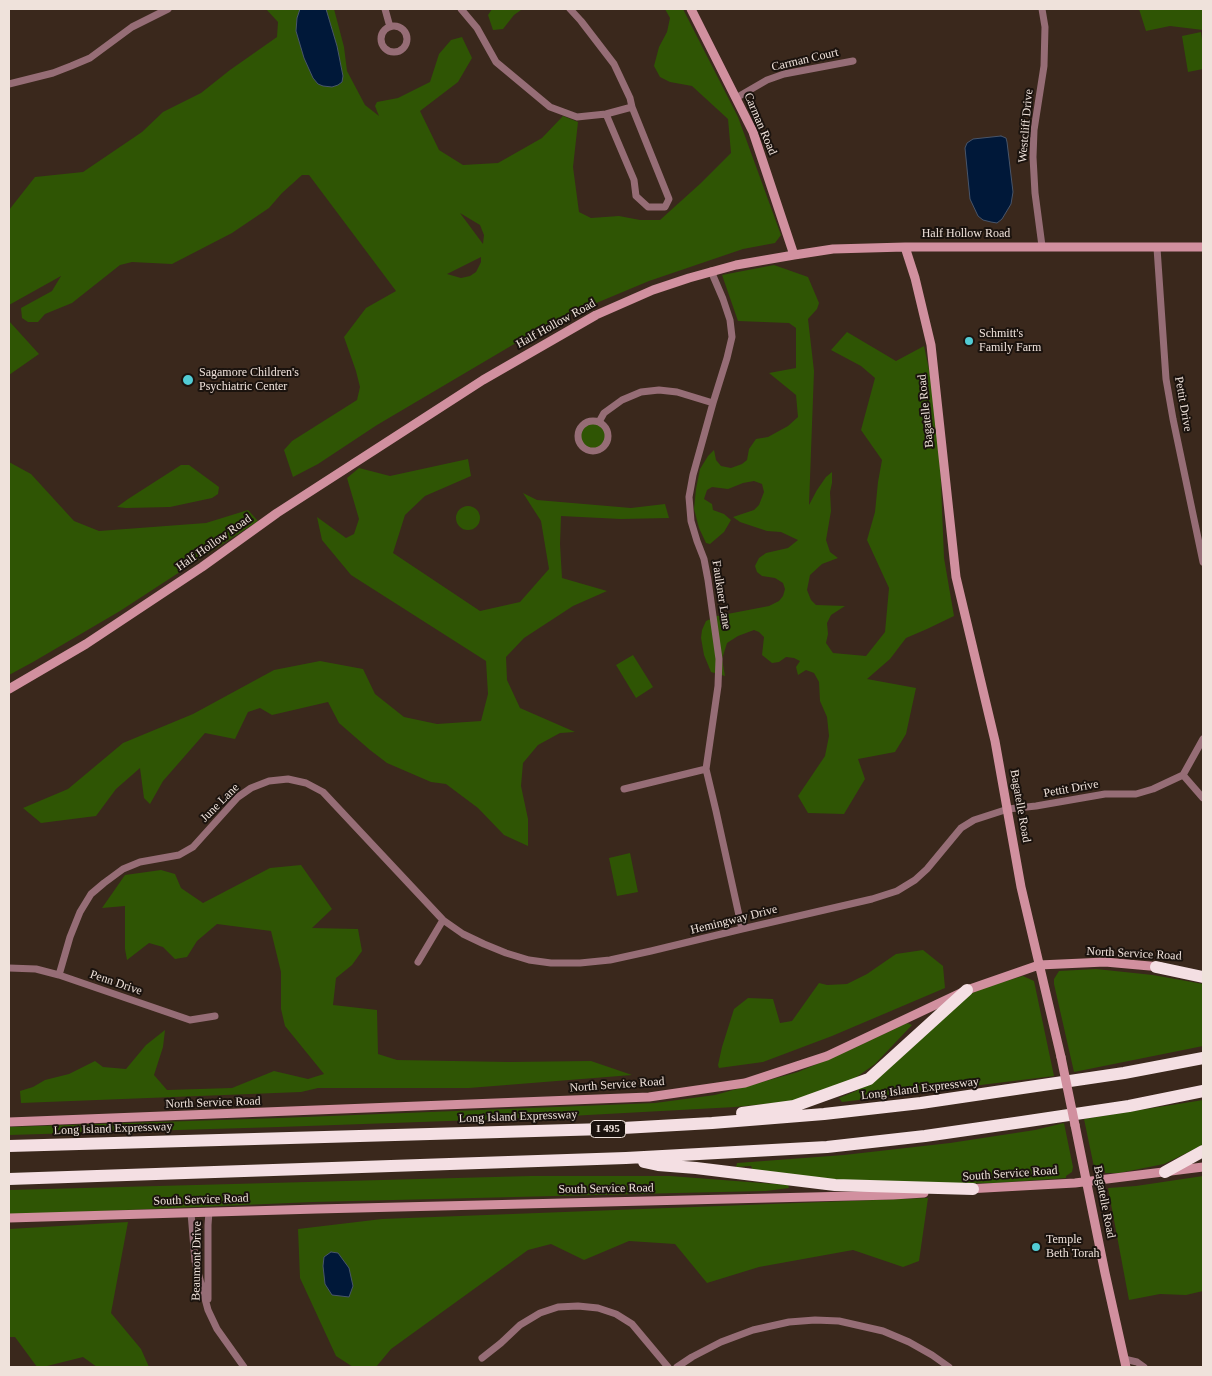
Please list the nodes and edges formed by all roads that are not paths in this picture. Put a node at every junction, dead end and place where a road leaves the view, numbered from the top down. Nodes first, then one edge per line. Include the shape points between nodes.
1 (168, 9) edge
2 (385, 9) edge
3 (461, 9) edge
4 (570, 9) edge
5 (691, 9) edge
6 (1042, 9) edge
7 (390, 27) dead end
8 (853, 61) dead end
9 (9, 84) edge
10 (736, 98) junction
11 (632, 107) junction
12 (606, 114) junction
13 (905, 246) junction
14 (1042, 246) junction
15 (1203, 247) edge
16 (1157, 248) junction
17 (794, 255) junction
18 (711, 272) junction
19 (713, 403) junction
20 (599, 422) junction
21 (1203, 562) edge
22 (9, 689) edge
23 (1203, 739) edge
24 (706, 769) junction
25 (1183, 775) junction
26 (624, 789) dead end
27 (1203, 798) edge
28 (1008, 809) junction
29 (443, 920) junction
30 (742, 929) junction
31 (418, 962) dead end
32 (1039, 965) junction
33 (1156, 967) junction
34 (9, 968) edge
35 (1203, 971) edge
36 (59, 975) junction
37 (1203, 977) edge
38 (967, 990) junction
39 (215, 1016) dead end
40 (1203, 1058) edge
41 (1203, 1091) edge
42 (9, 1122) edge
43 (605, 1129) junction
44 (9, 1146) edge
45 (1203, 1152) edge
46 (626, 1158) junction
47 (1203, 1167) edge
48 (1165, 1172) junction
49 (9, 1179) edge
50 (1087, 1181) junction
51 (973, 1189) junction
52 (209, 1212) junction
53 (191, 1213) junction
54 (9, 1218) edge
55 (208, 1310) junction
56 (482, 1358) dead end
57 (1125, 1363) edge
58 (244, 1367) edge
59 (668, 1367) edge
60 (677, 1367) edge
61 (948, 1367) edge
62 (1144, 1367) edge

1 - 9 street via 132,27 90,58 39,77
2 - 7 street
3 - 12 street via 496,62 550,107 577,117
4 - 11 street via 614,64
5 - 10 main road, Carman Road
6 - 14 street, Westcliff Drive via 1044,66 1033,157
8 - 10 street, Carman Court via 784,74 766,80
10 - 17 main road, Carman Road via 753,132
11 - 12 street
11 - 12 street via 669,199 665,207 648,208 636,196 634,180
13 - 14 main road, Half Hollow Road
13 - 17 main road, Half Hollow Road
13 - 28 main road, Bagatelle Road via 931,346 956,577 996,740
14 - 16 main road, Half Hollow Road
15 - 16 main road, Half Hollow Road
16 - 21 street, Pettit Drive via 1166,380
17 - 18 main road, Half Hollow Road
18 - 19 street, Faulkner Lane via 728,313 732,337
18 - 22 main road, Half Hollow Road via 653,290 616,306 482,380 86,644
19 - 20 street via 677,392 641,392 622,400
19 - 24 street, Faulkner Lane via 689,498 691,521 708,580 719,658
20 - 20 street via 589,422 579,432 580,442 587,449 596,450 606,442 607,433
23 - 25 street
24 - 26 street
24 - 30 street, Faulkner Lane
25 - 27 street
25 - 28 street, Pettit Drive via 1136,794 1105,794
28 - 30 street, Hemingway Drive via 974,820 961,828 927,869 897,890 872,899
28 - 32 main road, Bagatelle Road
29 - 30 street, Hemingway Drive via 463,934 506,953 551,963 610,960
29 - 31 street
29 - 36 street, June Lane via 323,792 306,783 288,779 269,781 251,788 238,798 193,847 179,855 140,862 123,869 91,894 70,937
32 - 33 main road, North Service Road via 1105,962
32 - 38 main road, North Service Road
32 - 50 main road, Bagatelle Road, bridge
33 - 35 main road, North Service Road
33 - 37 highway
34 - 36 street, Penn Drive
36 - 39 street, Penn Drive via 190,1020
38 - 42 main road, North Service Road via 827,1056 745,1083 649,1097
38 - 43 highway via 869,1079 794,1106
40 - 43 highway, Long Island Expressway / I 495 via 1115,1075 921,1103 824,1114
41 - 46 highway via 1129,1106 926,1136 827,1147
43 - 44 highway, Long Island Expressway / I 495
45 - 48 highway
46 - 49 highway
46 - 51 highway via 658,1165 834,1185
47 - 48 main road, South Service Road
48 - 50 main road, South Service Road
50 - 51 main road, South Service Road
50 - 57 main road, Bagatelle Road
51 - 52 main road, South Service Road via 892,1195
52 - 53 main road, South Service Road
52 - 55 street, Beaumont Drive
53 - 54 main road, South Service Road
53 - 55 street, Beaumont Drive via 196,1261
55 - 58 street, Beaumont Drive via 217,1329
56 - 59 street via 520,1325 540,1313 558,1307 578,1306 616,1314 632,1324
57 - 62 street via 1137,1362
60 - 61 street via 721,1342 753,1330 815,1320 839,1321 883,1332 909,1342

